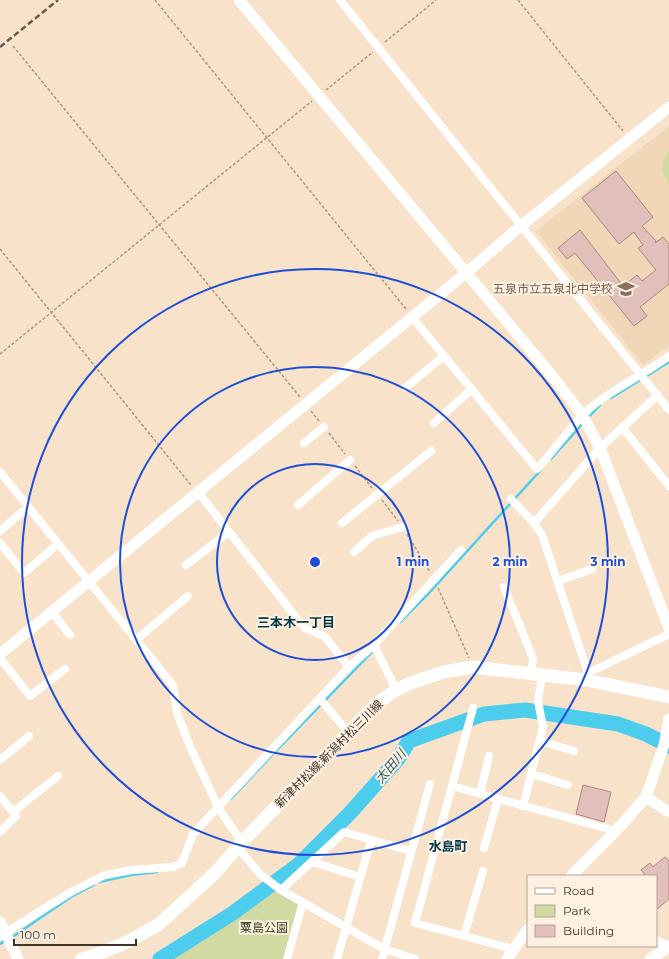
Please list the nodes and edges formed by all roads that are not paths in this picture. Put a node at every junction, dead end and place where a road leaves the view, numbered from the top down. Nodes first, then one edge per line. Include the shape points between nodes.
1 (239, 0) edge
2 (340, 0) edge
3 (669, 107) edge
4 (522, 226) junction
5 (466, 273) junction
6 (412, 317) junction
7 (444, 356) junction
8 (669, 356) edge
9 (643, 375) junction
10 (406, 387) dead end
11 (472, 389) junction
12 (658, 395) junction
13 (669, 410) edge
14 (582, 416) junction
15 (434, 423) dead end
16 (324, 427) dead end
17 (622, 427) junction
18 (304, 443) dead end
19 (600, 448) junction
20 (431, 451) dead end
21 (350, 460) dead end
22 (0, 472) edge
23 (669, 486) edge
24 (198, 492) junction
25 (511, 499) dead end
26 (298, 505) dead end
27 (28, 507) junction
28 (342, 523) dead end
29 (534, 523) junction
30 (403, 527) dead end
31 (0, 531) edge
32 (229, 532) junction
33 (0, 543) edge
34 (58, 544) junction
35 (461, 550) dead end
36 (354, 552) dead end
37 (186, 566) dead end
38 (592, 569) dead end
39 (558, 581) junction
40 (88, 582) junction
41 (504, 587) dead end
42 (188, 596) dead end
43 (52, 612) junction
44 (669, 628) edge
45 (669, 634) edge
46 (70, 635) dead end
47 (136, 640) junction
48 (374, 645) junction
49 (0, 654) edge
50 (0, 658) edge
51 (349, 667) junction
52 (65, 669) dead end
53 (537, 675) junction
54 (587, 677) junction
55 (396, 690) junction
56 (669, 697) edge
57 (320, 699) junction
58 (473, 708) dead end
59 (669, 719) edge
60 (348, 732) junction
61 (29, 736) dead end
62 (540, 741) junction
63 (574, 751) dead end
64 (489, 756) dead end
65 (0, 760) edge
66 (532, 774) junction
67 (58, 776) dead end
68 (430, 784) dead end
69 (568, 785) dead end
70 (452, 786) junction
71 (480, 794) junction
72 (0, 796) edge
73 (646, 797) junction
74 (498, 799) junction
75 (218, 806) junction
76 (523, 806) junction
77 (13, 812) junction
78 (669, 812) edge
79 (616, 831) junction
80 (0, 832) edge
81 (371, 840) junction
82 (240, 845) junction
83 (484, 848) dead end
84 (411, 851) junction
85 (313, 862) junction
86 (483, 870) dead end
87 (572, 875) edge
88 (360, 877) junction
89 (280, 890) junction
90 (303, 902) junction
91 (0, 922) edge
92 (346, 927) junction
93 (527, 930) edge
94 (3, 935) edge
95 (464, 936) junction
96 (657, 940) edge
97 (669, 946) edge
98 (513, 949) junction
99 (384, 950) junction
100 (18, 959) edge
101 (82, 959) edge
102 (287, 959) edge
103 (337, 959) edge
104 (382, 959) edge
105 (415, 959) edge
106 (507, 959) edge
107 (650, 959) edge

1 - 5 street
2 - 4 street
3 - 4 street
4 - 5 street
4 - 9 street
5 - 6 street
5 - 14 street via 554,378
6 - 7 street
6 - 24 street
7 - 10 street
7 - 11 street
8 - 9 street
9 - 12 street
9 - 14 street via 598,401
11 - 14 street via 537,469
11 - 15 street
12 - 13 street
12 - 17 street
14 - 19 street
16 - 18 street
17 - 19 street
17 - 23 street
19 - 29 street
19 - 44 street
20 - 28 street
21 - 26 street
22 - 27 street
24 - 32 street
24 - 40 street
25 - 29 street
27 - 31 street
27 - 34 street
29 - 39 street via 542,535
30 - 36 street via 372,536
32 - 37 street
32 - 51 street via 305,628 324,636
33 - 34 street via 24,573
34 - 40 street
35 - 48 street
38 - 39 street
39 - 54 street
40 - 43 street
40 - 47 street
41 - 53 street via 533,658
42 - 47 street
43 - 46 street
43 - 49 street
45 - 54 street
47 - 75 street via 173,685 177,713
48 - 51 street
48 - 55 street
50 - 52 street via 30,696
51 - 57 street
53 - 54 main road, 新津村松線;新潟村松三川線
53 - 55 main road, 新津村松線;新潟村松三川線 via 472,667 442,672
53 - 62 street via 543,727
54 - 56 main road, 新津村松線;新潟村松三川線
55 - 60 main road, 新津村松線;新潟村松三川線 via 376,704
57 - 60 street
57 - 75 street
58 - 70 street
59 - 73 street via 664,745
60 - 82 main road, 新津村松線;新潟村松三川線
61 - 65 street
62 - 63 street
62 - 66 street
64 - 71 street
66 - 69 street
66 - 76 street
67 - 77 street
68 - 84 street
70 - 71 street
70 - 95 street via 415,923
71 - 74 street
72 - 77 street
73 - 78 street
73 - 79 street
74 - 76 street
74 - 83 street
75 - 82 street
75 - 94 street via 193,834 182,863 173,867 105,875 72,892
76 - 79 street
77 - 80 street via 16,816
79 - 87 street
81 - 84 street
81 - 85 street via 344,832
81 - 88 street
82 - 89 street via 260,874
82 - 101 main road, 新津村松線;新潟村松三川線 via 214,874 158,925 129,941
84 - 99 street
85 - 88 street
85 - 89 street
86 - 95 street
88 - 92 street
89 - 90 street
90 - 92 street
90 - 102 street
91 - 94 street
92 - 99 street
92 - 103 street
93 - 98 street
94 - 100 street
95 - 98 street
96 - 97 street
97 - 107 street
98 - 106 street
99 - 104 street
99 - 105 street

